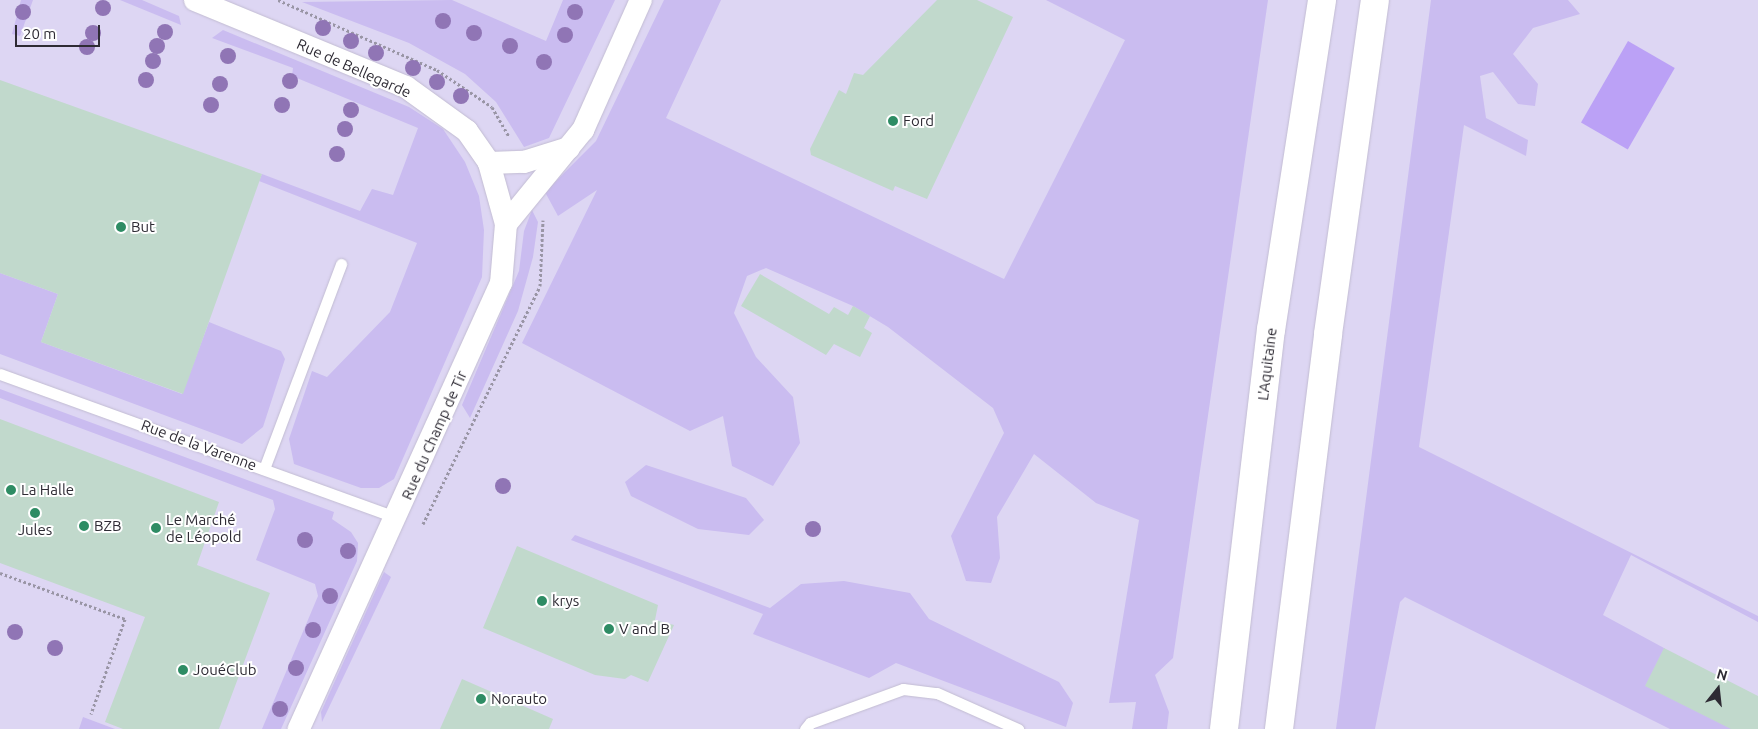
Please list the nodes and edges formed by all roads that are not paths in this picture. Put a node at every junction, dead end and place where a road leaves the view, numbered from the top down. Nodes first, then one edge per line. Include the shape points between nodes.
1 (195, 0) edge
2 (641, 0) edge
3 (1322, 0) edge
4 (1375, 0) edge
5 (569, 148) junction
6 (489, 163) junction
7 (506, 224) junction
8 (340, 264) dead end
9 (0, 374) edge
10 (264, 468) junction
11 (397, 518) junction
12 (299, 729) edge
13 (805, 729) edge
14 (1018, 729) edge
15 (1224, 729) edge
16 (1279, 729) edge

1 - 6 street, Rue de Bellegarde via 406,87 466,131
2 - 5 street via 582,130
3 - 15 highway, L'Aquitaine via 1271,330
4 - 16 highway via 1328,334
5 - 6 street via 524,162
5 - 7 street
6 - 7 street, Rue de Bellegarde
7 - 11 street, Rue du Champ de Tir via 501,283
8 - 10 lane
9 - 10 lane, Rue de la Varenne
10 - 11 lane, Rue de la Varenne
11 - 12 street, Rue du Champ de Tir
13 - 14 lane via 810,723 903,689 937,693

